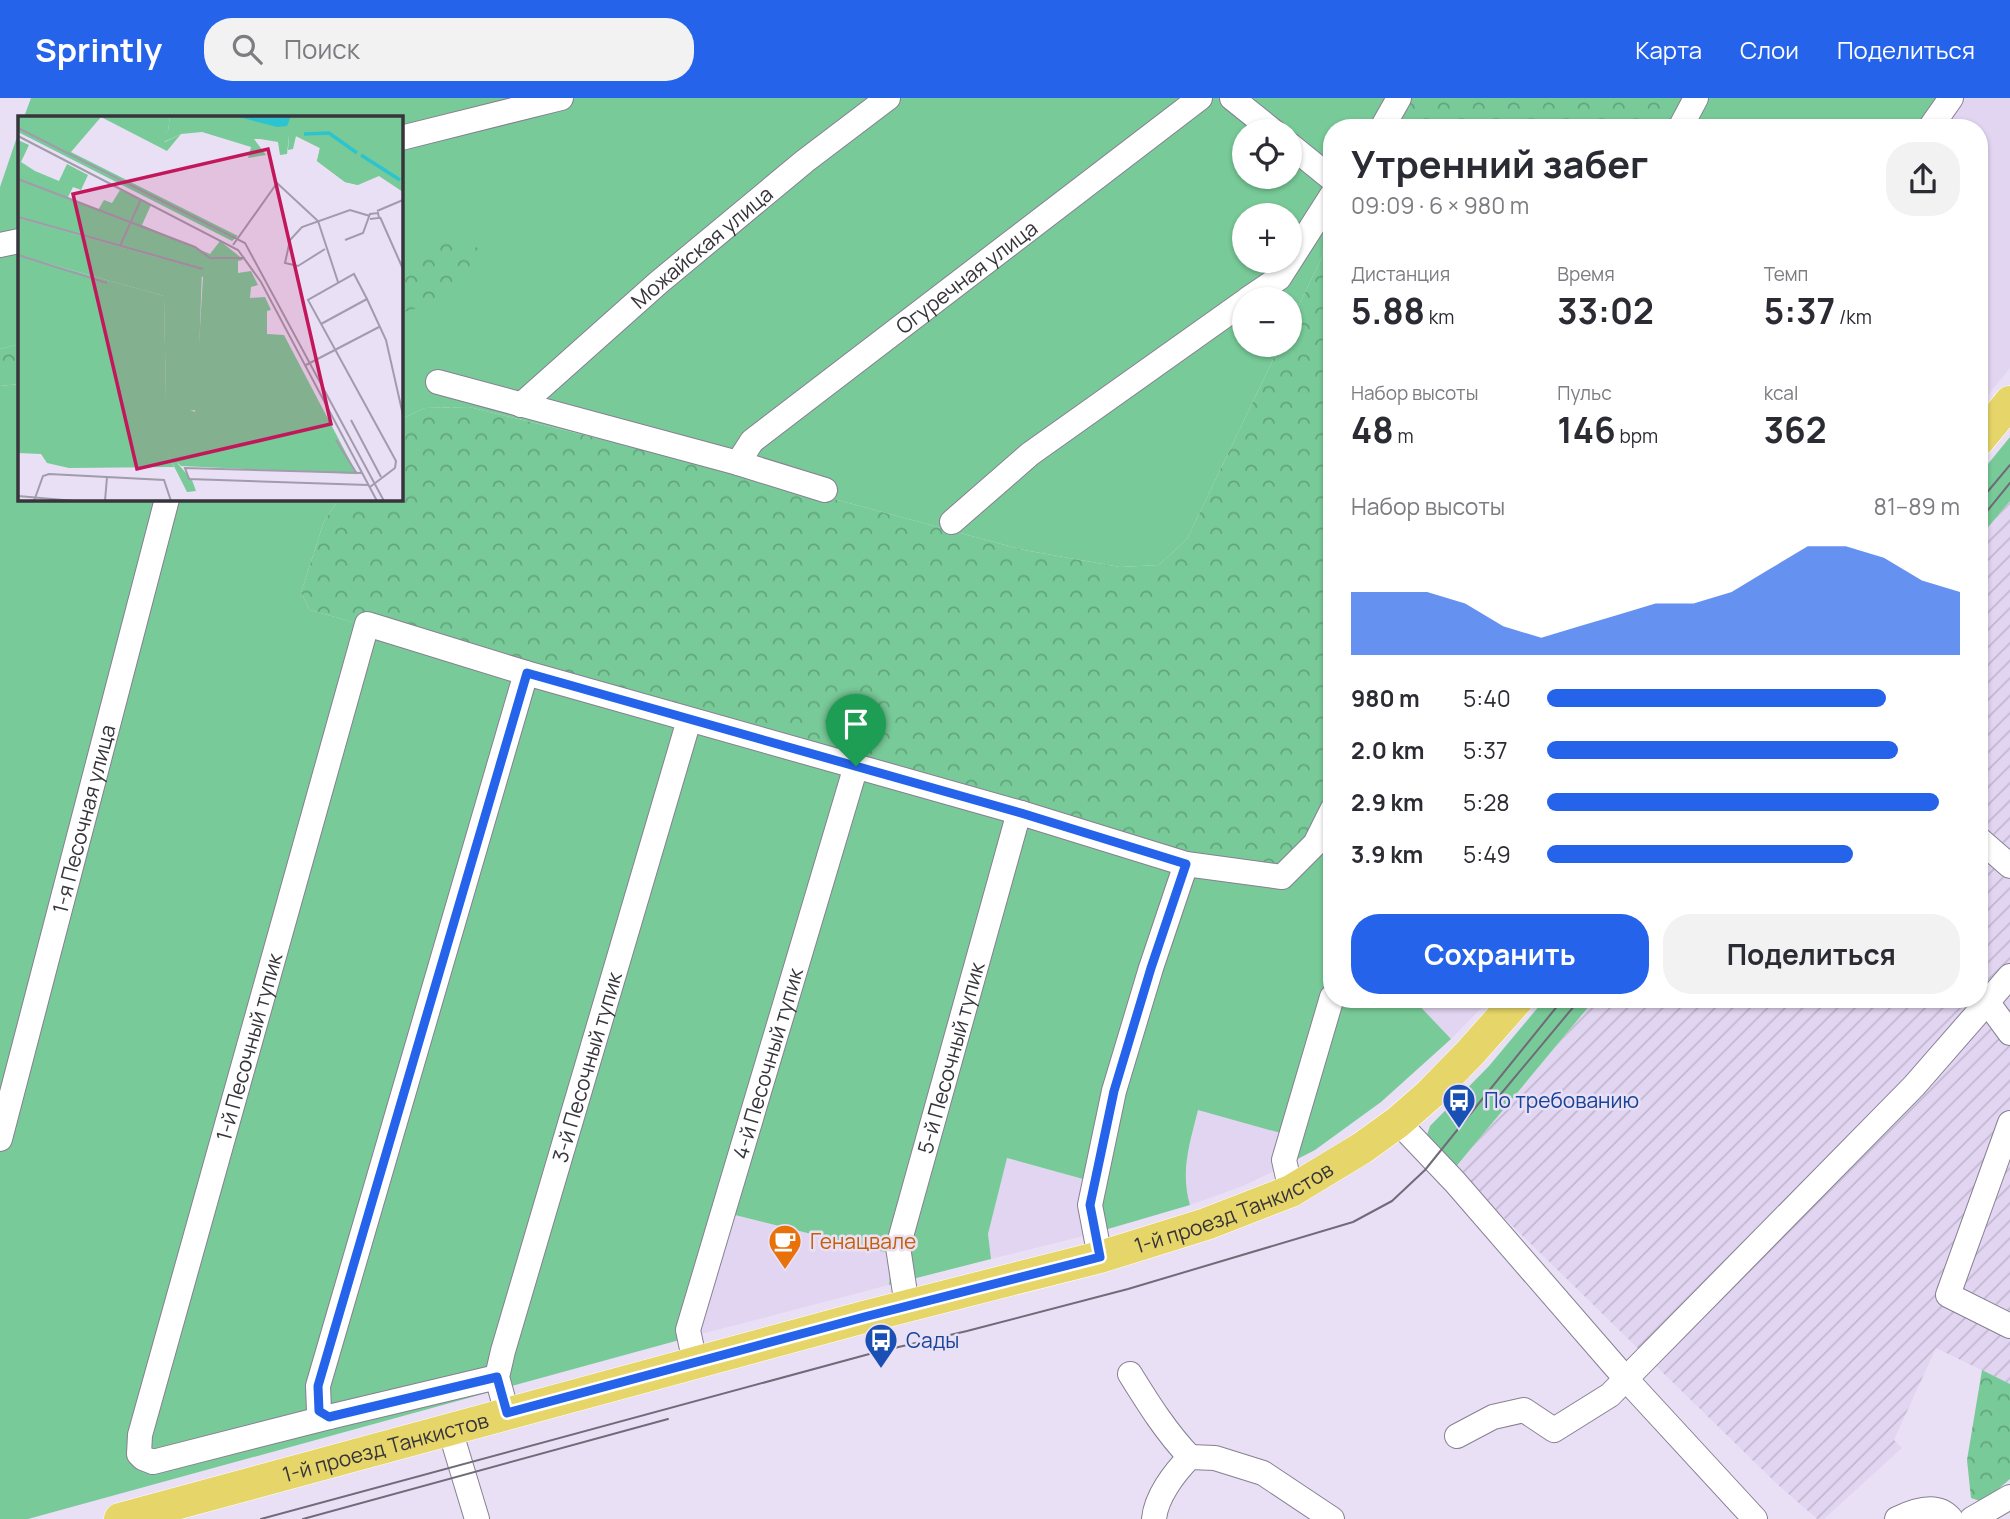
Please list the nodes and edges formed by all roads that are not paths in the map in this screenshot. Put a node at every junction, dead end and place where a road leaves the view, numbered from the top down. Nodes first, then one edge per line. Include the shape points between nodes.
1 (561, 98) edge
2 (888, 98) edge
3 (1200, 98) edge
4 (1232, 98) edge
5 (1399, 98) edge
6 (1696, 98) edge
7 (1951, 98) edge
8 (1258, 119) edge
9 (1387, 119) edge
10 (1685, 119) edge
11 (1936, 119) edge
12 (402, 138) edge
13 (1302, 155) edge
14 (1323, 172) edge
15 (1323, 209) edge
16 (18, 241) edge
17 (0, 245) edge
18 (1266, 287) edge
19 (1232, 311) edge
20 (438, 382) dead end
21 (2010, 402) edge
22 (521, 405) junction
23 (1988, 429) edge
24 (738, 463) junction
25 (825, 489) dead end
26 (167, 500) edge
27 (952, 522) dead end
28 (527, 673) junction
29 (689, 720) junction
30 (856, 766) junction
31 (1021, 813) junction
32 (1323, 828) edge
33 (1988, 847) edge
34 (1186, 864) junction
35 (2010, 866) edge
36 (2010, 976) edge
37 (1988, 996) edge
38 (1988, 1006) edge
39 (1329, 1008) edge
40 (1510, 1008) edge
41 (1977, 1008) edge
42 (2010, 1033) edge
43 (1398, 1122) junction
44 (2010, 1123) edge
45 (0, 1139) edge
46 (1292, 1191) junction
47 (1100, 1257) junction
48 (907, 1306) junction
49 (2010, 1326) edge
50 (695, 1363) junction
51 (1130, 1374) dead end
52 (497, 1377) junction
53 (1626, 1379) junction
54 (507, 1413) junction
55 (329, 1417) junction
56 (450, 1430) junction
57 (1457, 1436) dead end
58 (1190, 1457) junction
59 (2010, 1497) edge
60 (120, 1519) edge
61 (477, 1519) edge
62 (1154, 1519) edge
63 (1332, 1519) edge
64 (1755, 1519) edge
65 (1896, 1519) edge
66 (1951, 1519) edge
67 (1972, 1519) edge

1 - 12 street
2 - 22 street, Можайская улица via 678,266
3 - 24 street, Огуречная улица via 752,441
4 - 8 street
5 - 9 street
6 - 10 street
7 - 11 street
13 - 14 street
15 - 18 street via 1279,278
16 - 17 street
19 - 27 street via 1030,454
20 - 22 street
21 - 23 main road
22 - 24 street
24 - 25 street
26 - 45 street, 1-я Песочная улица
28 - 29 street
28 - 55 street via 318,1386 319,1411
28 - 55 street, 1-й Песочный тупик via 367,624 140,1435 139,1454 153,1462
29 - 30 street
29 - 52 street, 3-й Песочный тупик
30 - 31 street
30 - 50 street, 4-й Песочный тупик via 688,1330
31 - 34 street
31 - 48 street, 5-й Песочный тупик via 898,1247
32 - 34 street via 1315,844 1282,877
33 - 35 street
34 - 47 street via 1112,1104 1090,1205
36 - 37 street
38 - 42 street
39 - 46 street via 1284,1160
40 - 43 main road, 1-й проезд Танкистов
41 - 53 street via 1914,1086
43 - 46 main road, 1-й проезд Танкистов
43 - 53 street
44 - 49 street via 1948,1295
46 - 47 main road, 1-й проезд Танкистов
47 - 48 main road, 1-й проезд Танкистов
48 - 50 main road, 1-й проезд Танкистов
50 - 54 main road, 1-й проезд Танкистов
51 - 58 street
52 - 54 street, 3-й Песочный тупик
52 - 55 street
53 - 57 street via 1610,1395 1554,1430 1524,1410 1493,1417
53 - 64 street
54 - 56 main road, 1-й проезд Танкистов
56 - 60 main road, 1-й проезд Танкистов
56 - 61 street
58 - 62 street via 1175,1472
58 - 63 street via 1215,1458 1263,1473
59 - 67 street
65 - 66 street via 1932,1509

